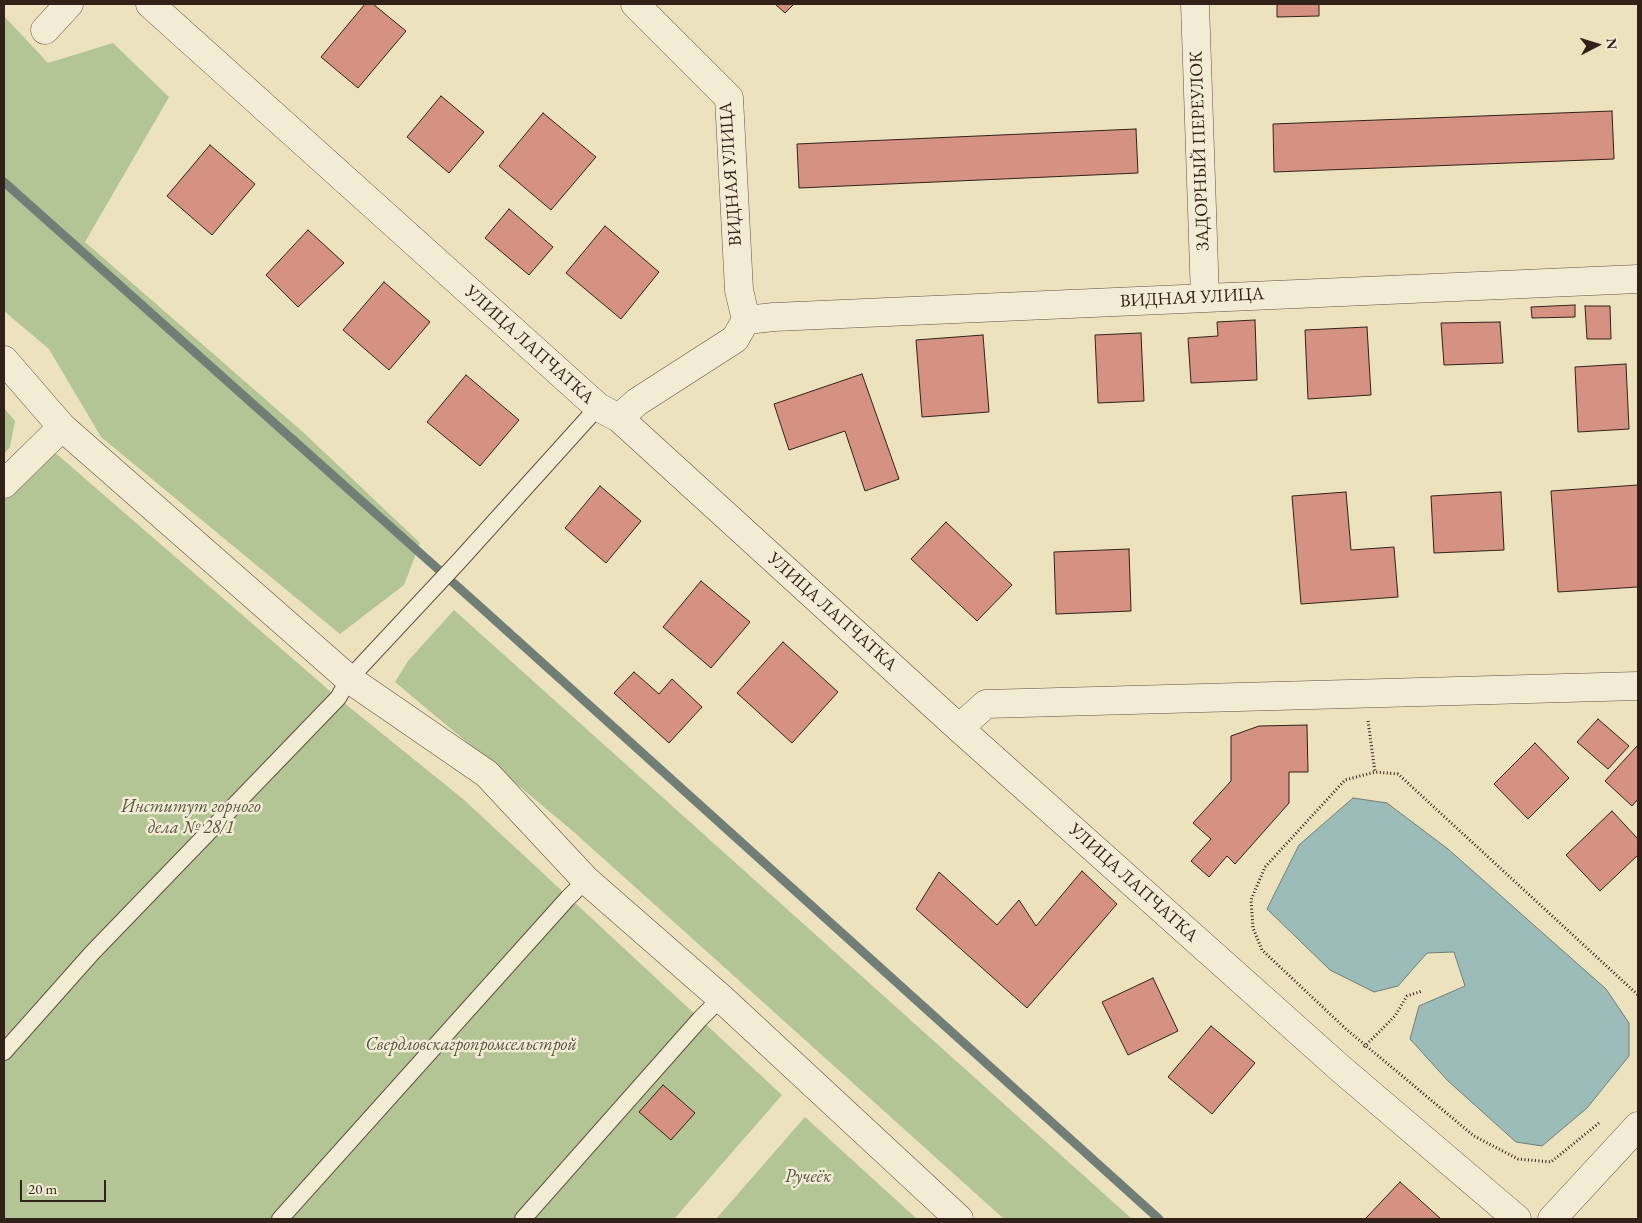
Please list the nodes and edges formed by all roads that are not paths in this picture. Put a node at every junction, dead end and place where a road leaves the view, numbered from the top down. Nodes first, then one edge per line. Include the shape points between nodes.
1 (69, 4) edge
2 (150, 4) edge
3 (636, 4) edge
4 (1195, 4) edge
5 (45, 30) dead end
6 (1638, 279) edge
7 (1205, 298) junction
8 (746, 320) junction
9 (4, 360) edge
10 (609, 413) junction
11 (62, 427) junction
12 (4, 484) edge
13 (349, 679) junction
14 (1638, 686) edge
15 (959, 728) junction
16 (586, 880) junction
17 (721, 998) junction
18 (4, 1052) edge
19 (1638, 1126) edge
20 (280, 1219) edge
21 (523, 1219) edge
22 (958, 1219) edge
23 (1517, 1219) edge
24 (1552, 1219) edge

1 - 5 street
2 - 10 street, УЛИЦА ЛАПЧАТКА
3 - 8 street, ВИДНАЯ УЛИЦА via 729,98 739,290
4 - 7 street, ЗАДОРНЫЙ ПЕРЕУЛОК
6 - 7 street, ВИДНАЯ УЛИЦА
7 - 8 street, ВИДНАЯ УЛИЦА
8 - 10 street via 735,339 637,402
9 - 11 street
10 - 13 lane via 460,560
10 - 15 street, УЛИЦА ЛАПЧАТКА
11 - 12 street
11 - 13 street
13 - 16 street via 486,774
13 - 18 lane via 338,698 92,953
14 - 15 street via 986,704
15 - 23 street, УЛИЦА ЛАПЧАТКА via 1341,1069
16 - 17 street
16 - 20 lane
17 - 21 lane
17 - 22 street
19 - 24 street

